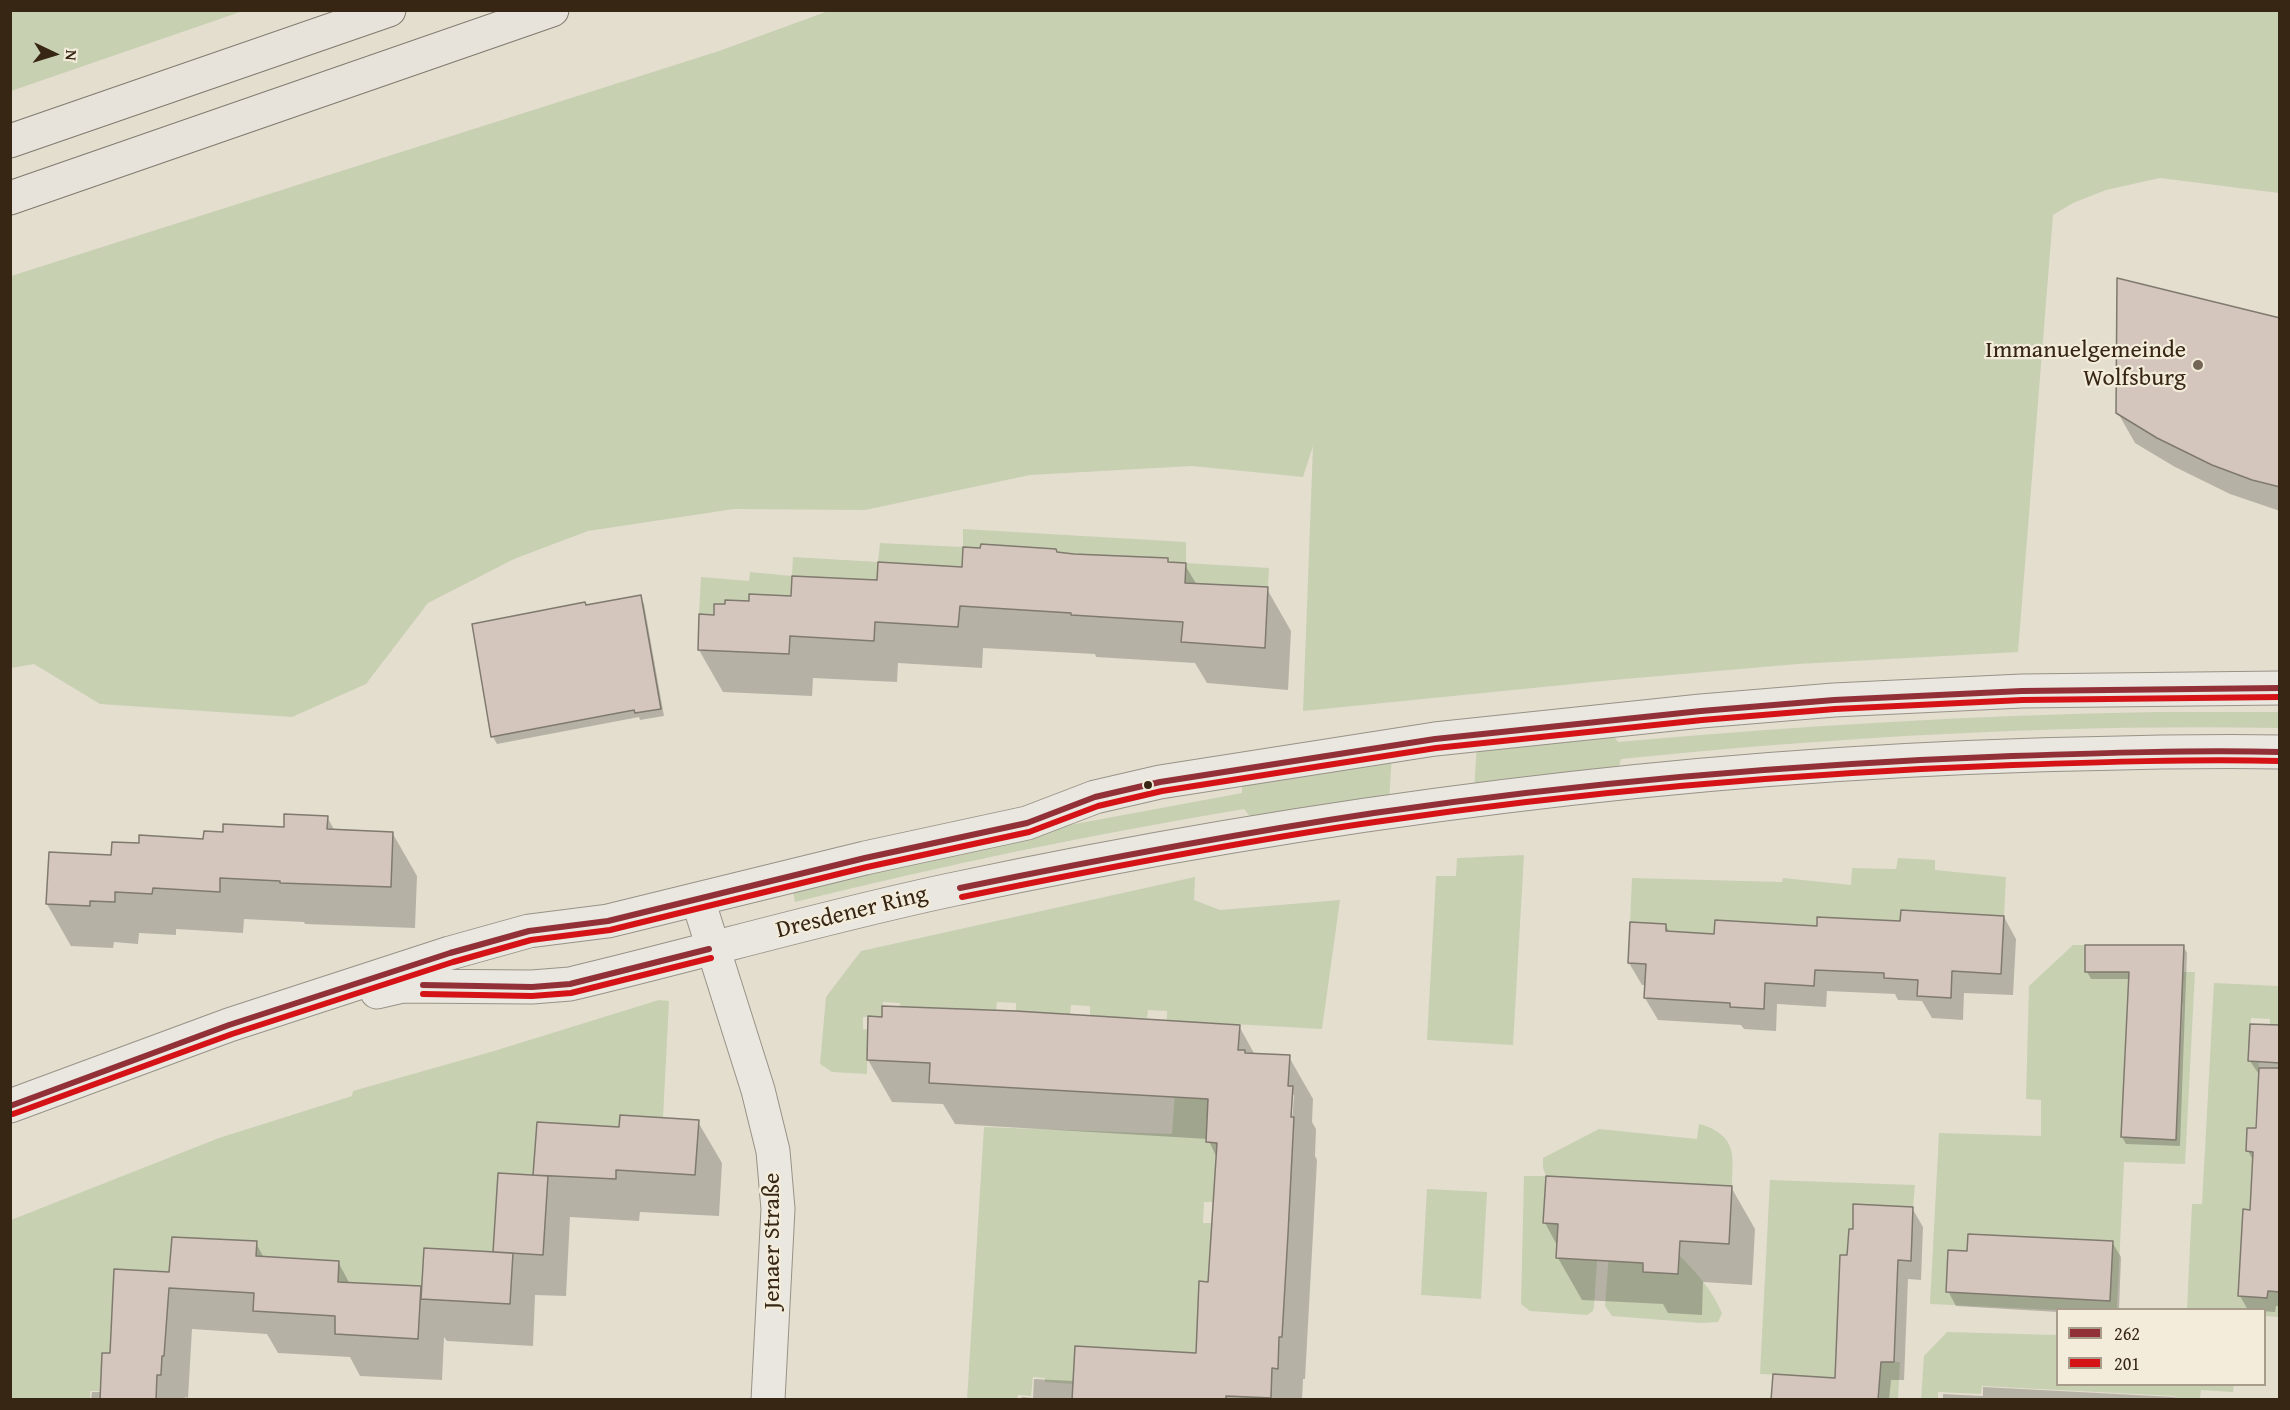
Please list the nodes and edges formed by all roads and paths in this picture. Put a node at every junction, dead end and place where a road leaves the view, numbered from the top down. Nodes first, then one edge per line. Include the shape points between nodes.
1 (389, 10) edge
2 (552, 10) edge
3 (10, 141) edge
4 (10, 198) edge
5 (2280, 688) edge
6 (2280, 752) edge
7 (698, 900) junction
8 (712, 948) junction
9 (10, 1106) edge
10 (10, 1121) edge
11 (768, 1400) edge

1 - 3 highway
2 - 4 highway
5 - 7 street, Dresdener Ring via 2022,691 1834,700 1435,739 1142,786 1095,797 1027,823 864,858
6 - 8 street, Dresdener Ring via 2113,753 1863,763 1685,777 1433,805 1063,867 872,907
7 - 8 street
7 - 9 street, Dresdener Ring via 608,921 529,932 429,959 229,1024
8 - 10 street, Dresdener Ring via 570,984 426,985 383,990 260,1029
8 - 11 street, Jenaer Straße via 758,1090 773,1151 778,1209

